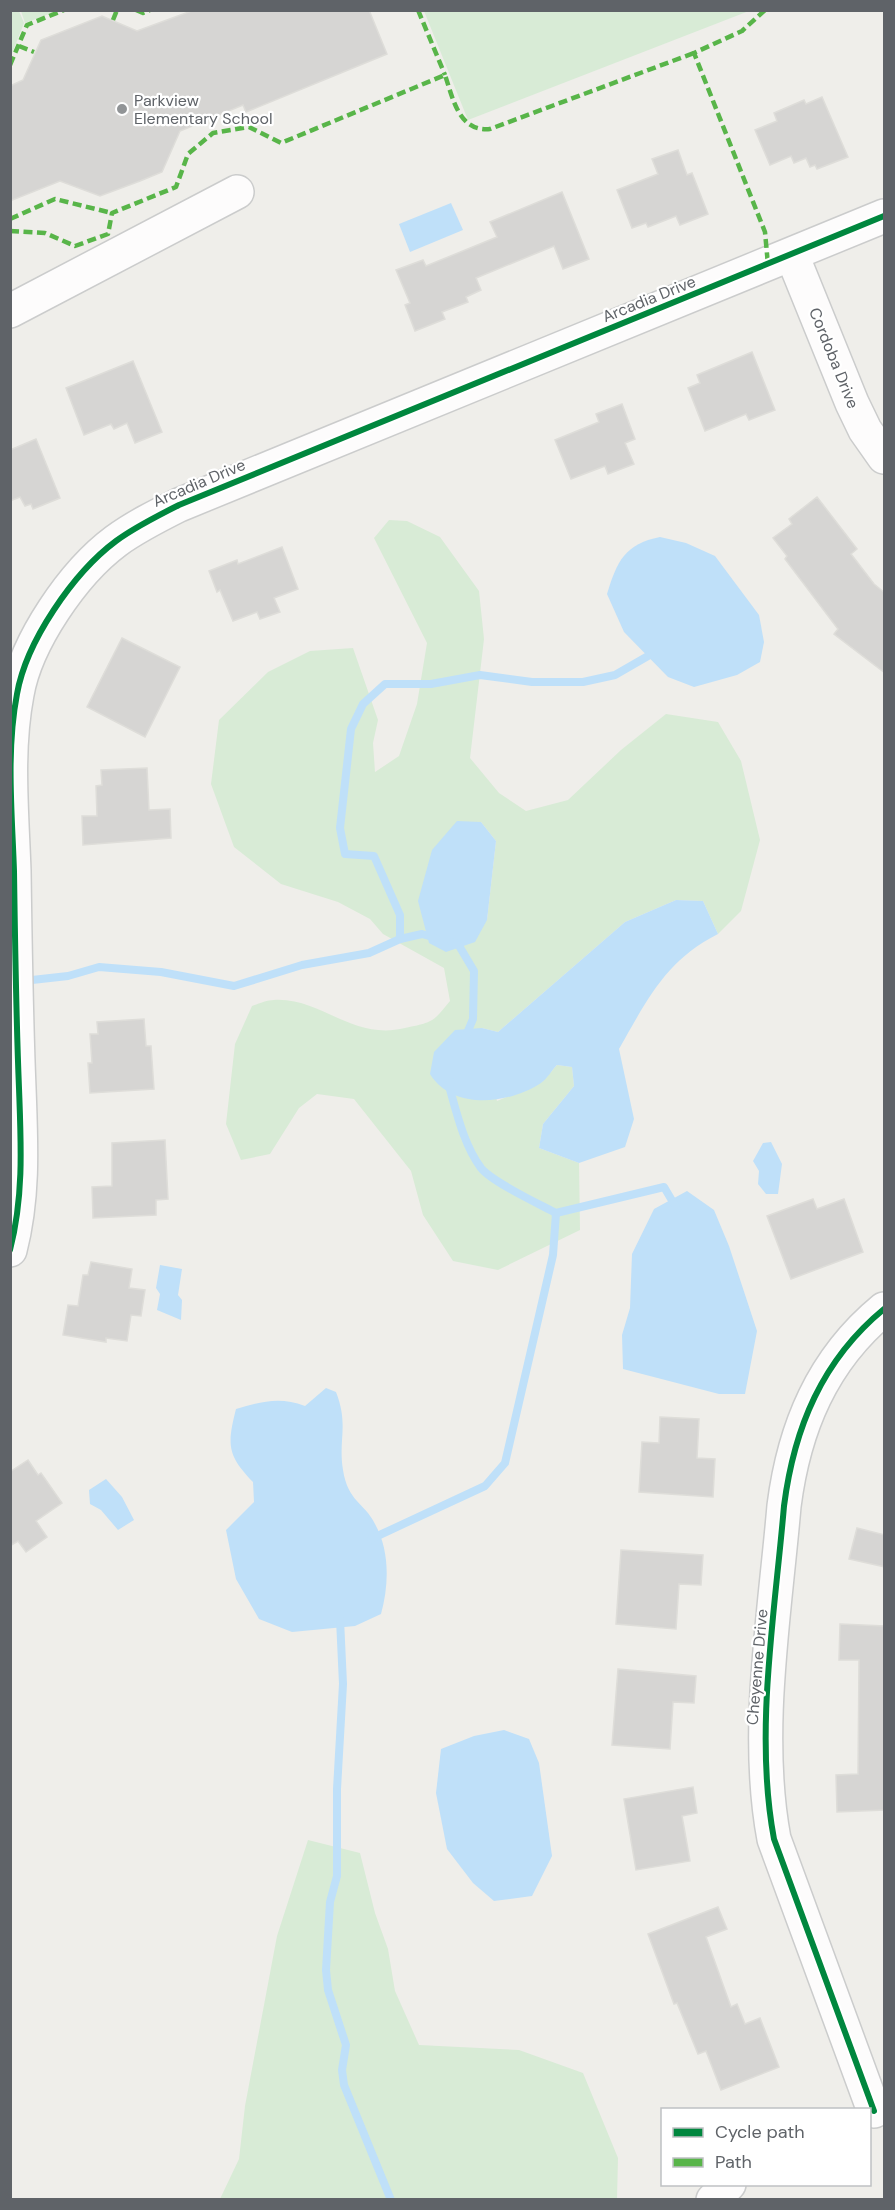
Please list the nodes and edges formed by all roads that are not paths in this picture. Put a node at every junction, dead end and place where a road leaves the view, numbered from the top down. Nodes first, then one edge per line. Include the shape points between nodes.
1 (237, 192) dead end
2 (885, 216) edge
3 (792, 255) junction
4 (10, 310) edge
5 (885, 457) edge
6 (20, 654) edge
7 (10, 1250) edge
8 (885, 1309) edge
9 (876, 2111) edge
10 (727, 2186) edge
11 (713, 2199) edge

1 - 4 street
2 - 3 street, Arcadia Drive
3 - 5 street, Cordoba Drive via 852,404
3 - 6 street, Arcadia Drive via 178,505 143,523 114,542 82,573
6 - 7 street, Arcadia Drive via 12,737 22,1170
8 - 9 street, Cheyenne Drive via 851,1341 832,1366 798,1434 784,1506 764,1739 767,1804 774,1839
10 - 11 street

